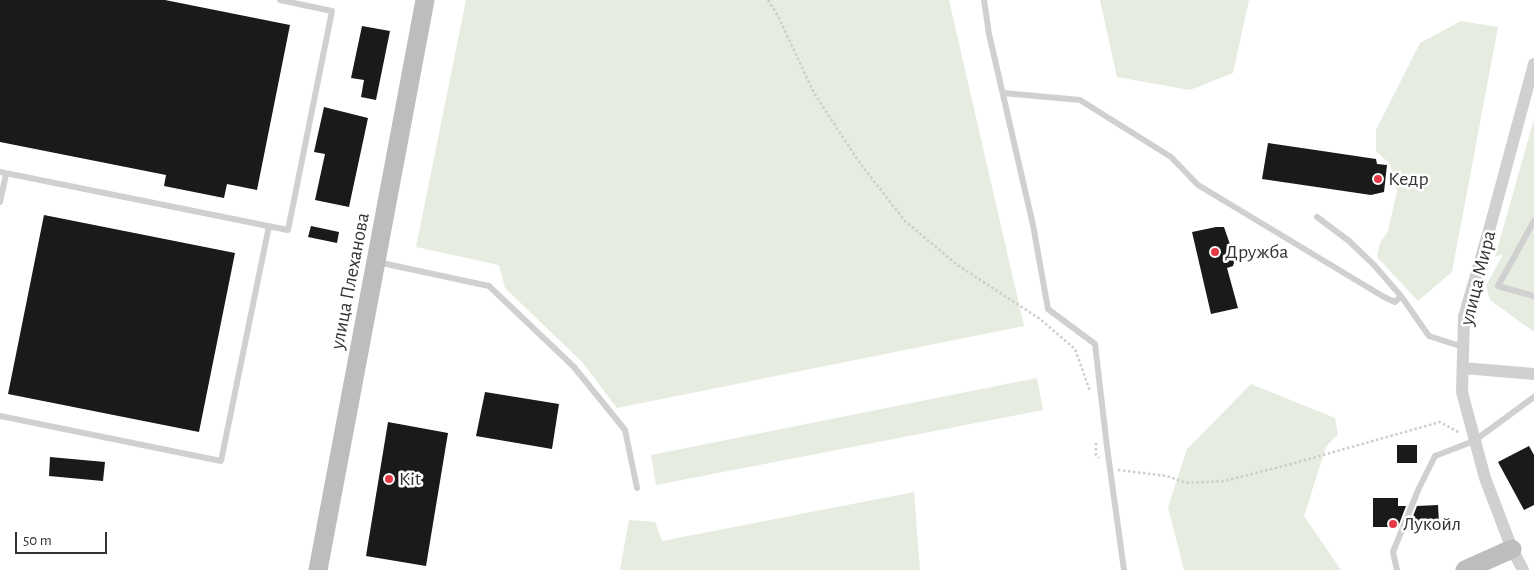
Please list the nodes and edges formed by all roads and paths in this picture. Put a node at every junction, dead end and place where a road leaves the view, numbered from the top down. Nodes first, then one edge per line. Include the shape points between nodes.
1 (280, 0) edge
2 (425, 0) edge
3 (984, 0) edge
4 (1534, 64) edge
5 (1003, 93) junction
6 (3, 173) edge
7 (0, 202) edge
8 (1317, 217) dead end
9 (1534, 220) edge
10 (268, 226) junction
11 (376, 262) junction
12 (1401, 296) junction
13 (1534, 296) edge
14 (1463, 347) junction
15 (1463, 368) junction
16 (1534, 374) edge
17 (1534, 397) edge
18 (0, 416) edge
19 (1474, 441) junction
20 (637, 488) dead end
21 (1512, 549) junction
22 (318, 570) edge
23 (1124, 570) edge
24 (1397, 570) edge
25 (1465, 570) edge
26 (1523, 570) edge

1 - 10 lane via 332,11 288,230
2 - 11 main road, улица Плеханова
3 - 5 lane
4 - 14 street, улица Мира via 1464,317
5 - 12 lane via 1080,100 1171,157 1198,185 1384,297 1395,302
5 - 23 lane via 1048,309 1095,344
6 - 7 lane
6 - 10 lane
8 - 12 lane via 1349,241
9 - 13 lane via 1498,286
10 - 18 lane via 221,461
11 - 20 lane via 489,286 574,367 625,430
11 - 22 main road, улица Плеханова
12 - 14 lane via 1429,336
14 - 15 street, улица Мира
15 - 16 street
15 - 19 street, улица Мира via 1462,392
17 - 19 lane
19 - 21 street, улица Мира
19 - 24 lane via 1435,456 1393,552
21 - 25 main road
21 - 26 street, улица Мира

